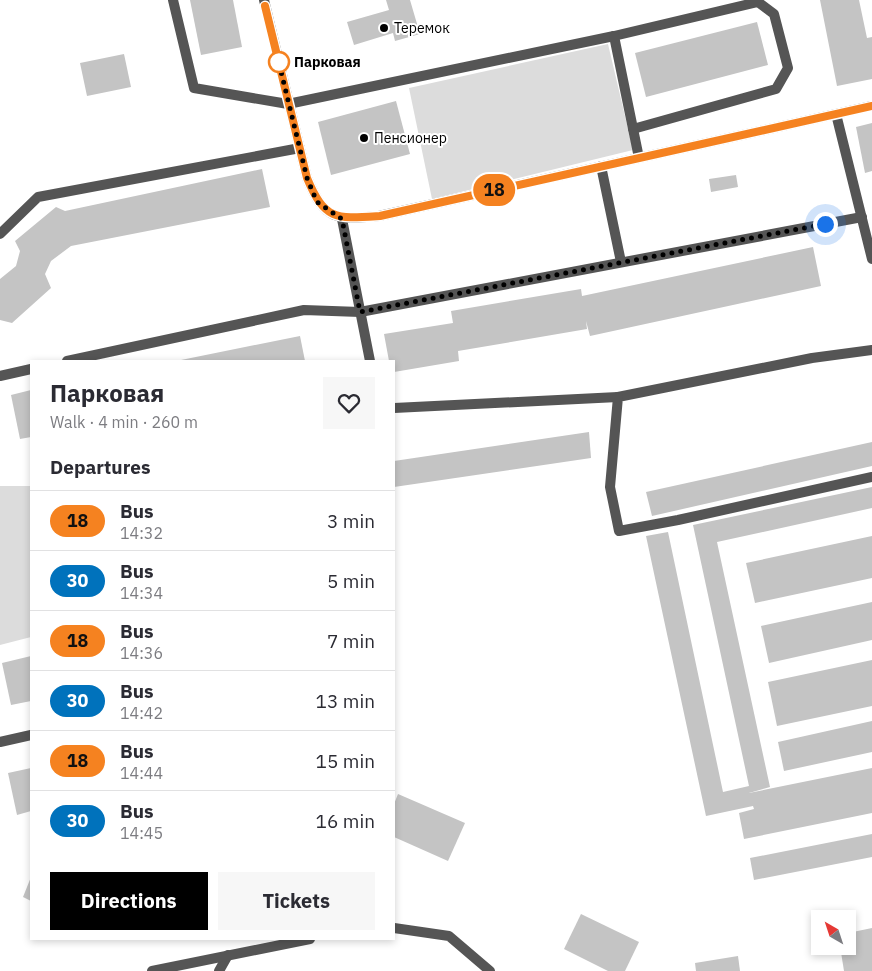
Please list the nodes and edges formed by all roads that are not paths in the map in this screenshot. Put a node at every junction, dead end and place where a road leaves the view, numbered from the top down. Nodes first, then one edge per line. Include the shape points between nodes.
1 (173, 0) edge
2 (264, 0) edge
3 (614, 36) junction
4 (288, 104) junction
5 (872, 106) edge
6 (836, 114) junction
7 (633, 129) junction
8 (300, 148) junction
9 (639, 158) junction
10 (601, 166) junction
11 (862, 217) junction
12 (342, 219) junction
13 (0, 234) edge
14 (872, 259) edge
15 (621, 262) junction
16 (360, 312) junction
17 (872, 350) edge
18 (72, 360) edge
19 (370, 360) edge
20 (30, 369) edge
21 (0, 376) edge
22 (618, 397) junction
23 (395, 408) edge
24 (872, 478) edge
25 (30, 735) edge
26 (0, 742) edge
27 (395, 928) edge
28 (305, 940) edge
29 (228, 956) junction
30 (152, 971) edge
31 (219, 971) edge
32 (490, 971) edge

1 - 4 street via 194,88
2 - 4 street
3 - 4 street
3 - 7 street
3 - 7 street via 758,2 774,14 788,68 776,89
4 - 8 street
5 - 6 street
6 - 9 street
6 - 11 street
7 - 9 street
8 - 12 street via 317,202
8 - 13 street via 38,197
9 - 10 street
10 - 12 street via 380,216
10 - 15 street
11 - 14 street
11 - 15 street
12 - 16 street
15 - 16 street
16 - 18 street via 304,310
16 - 19 street
17 - 22 street via 812,358
20 - 21 street
22 - 23 street
22 - 24 street via 610,487 619,531
25 - 26 street
27 - 32 street via 449,936
28 - 29 street
29 - 30 street
29 - 31 street

